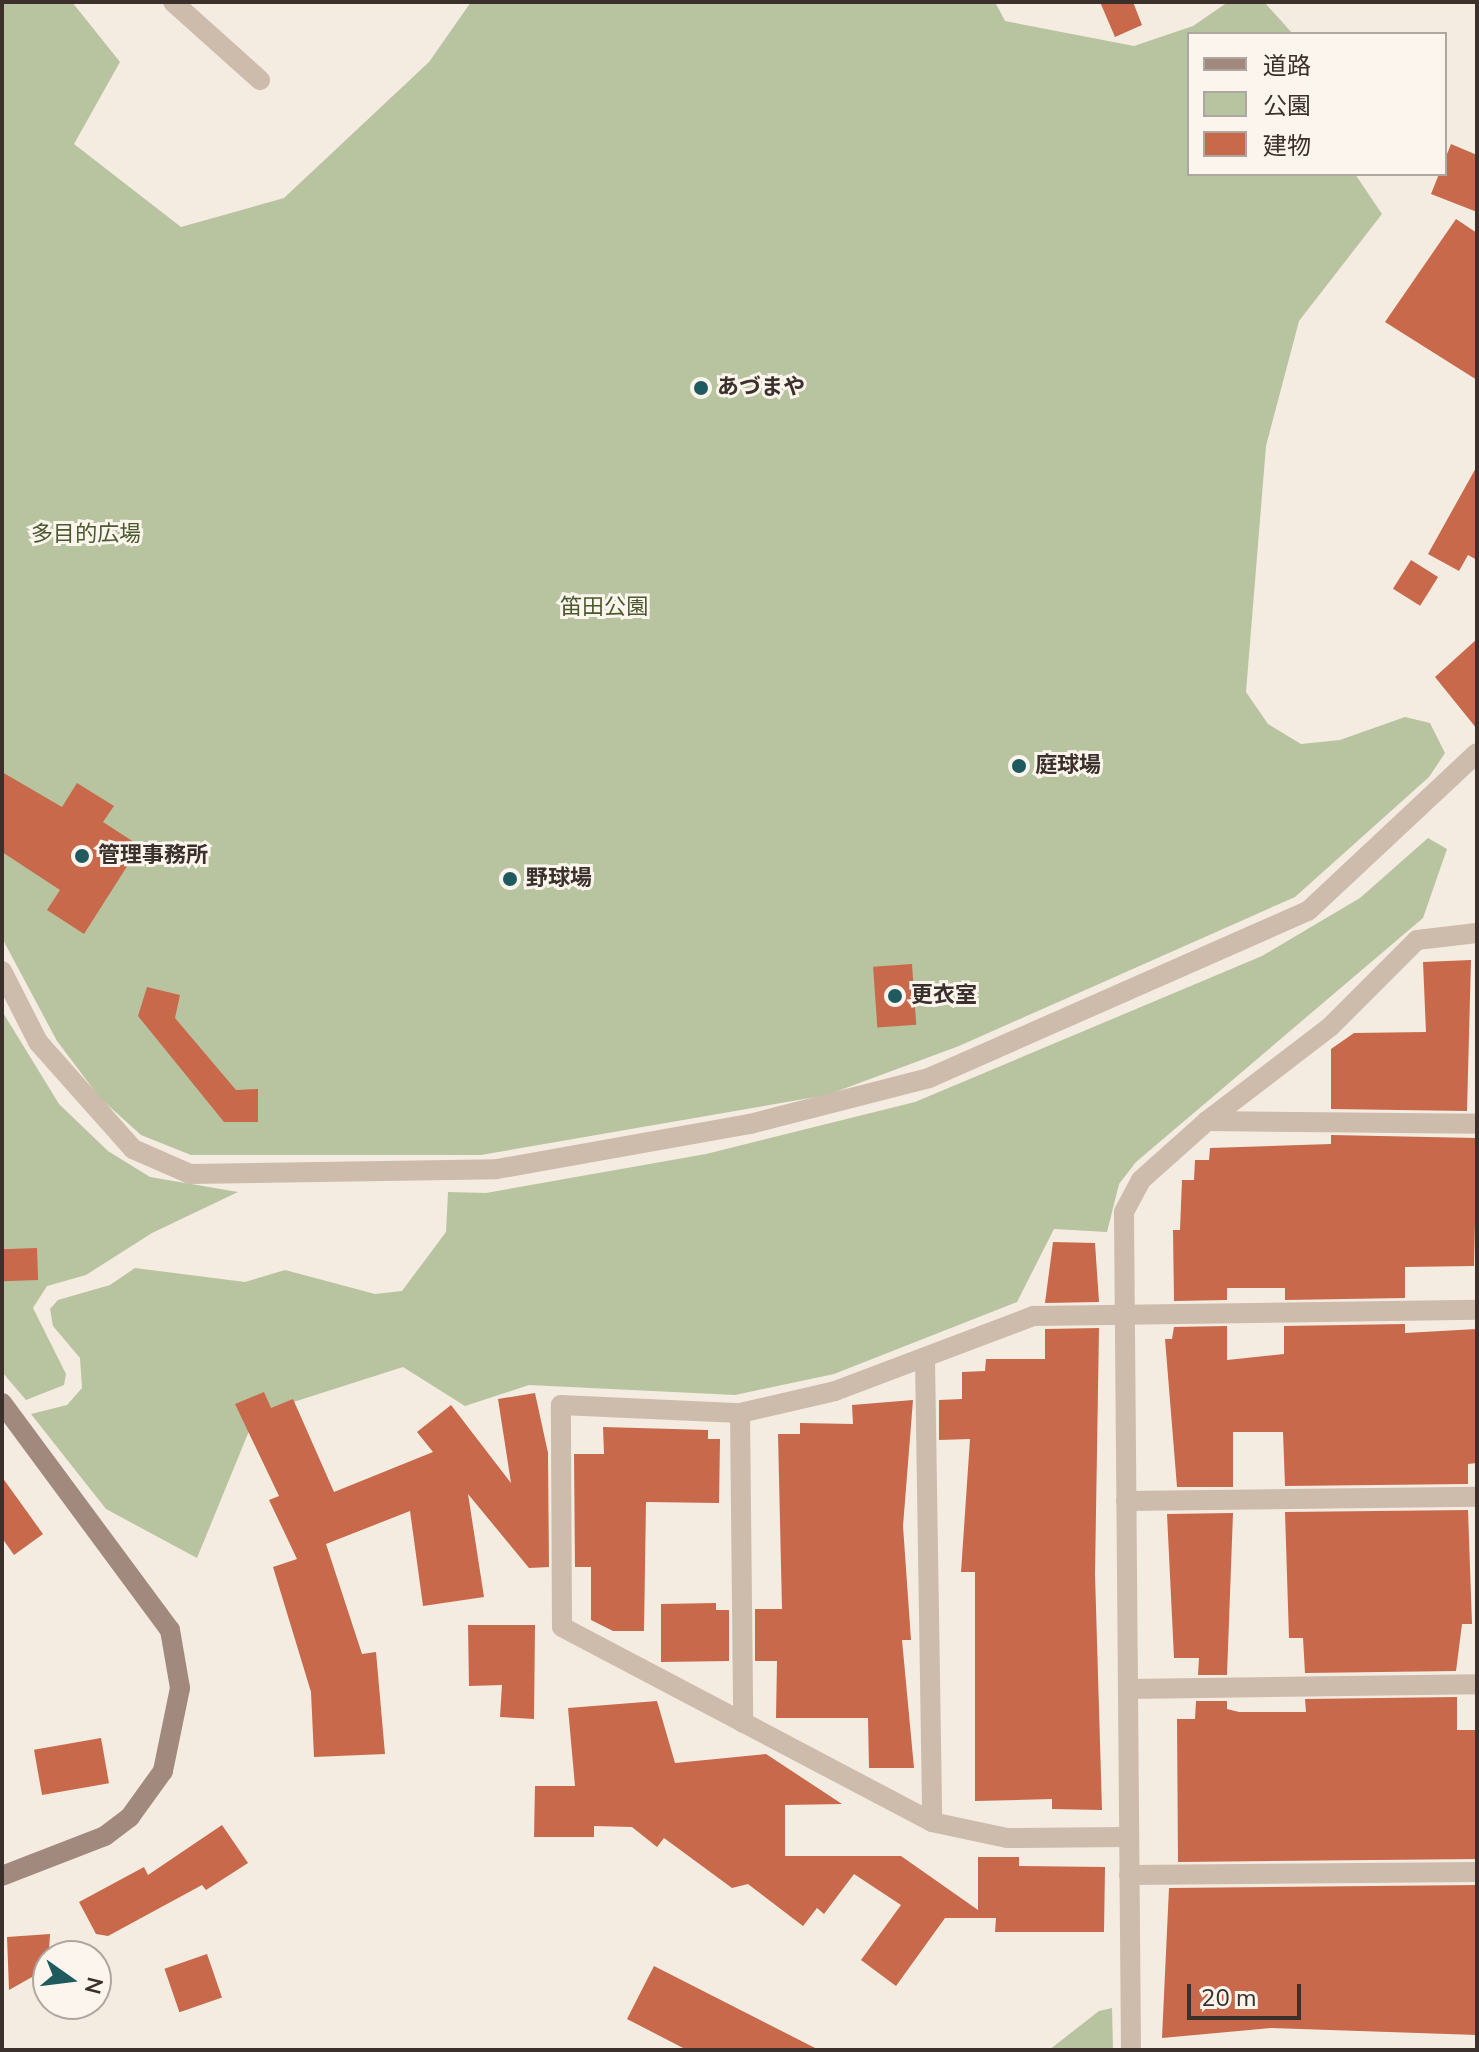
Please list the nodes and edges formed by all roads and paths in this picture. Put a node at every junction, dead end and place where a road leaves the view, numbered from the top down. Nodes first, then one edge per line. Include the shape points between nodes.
1 (173, 2) edge
2 (260, 80) dead end
3 (1477, 753) edge
4 (1477, 933) edge
5 (2, 971) edge
6 (1207, 1121) junction
7 (1477, 1124) edge
8 (1477, 1310) edge
9 (1124, 1313) junction
10 (925, 1360) junction
11 (2, 1403) edge
12 (740, 1413) junction
13 (1477, 1497) edge
14 (1126, 1501) junction
15 (1477, 1684) edge
16 (1129, 1689) junction
17 (743, 1723) junction
18 (932, 1822) junction
19 (1127, 1837) junction
20 (1477, 1872) edge
21 (1129, 1875) junction
22 (2, 1876) edge
23 (1131, 2050) edge

1 - 2 street
3 - 5 street via 1308,911 929,1078 750,1124 497,1169 190,1174 133,1149 38,1042
4 - 6 street via 1417,940 1330,1027
6 - 7 street
6 - 9 street via 1141,1180 1124,1212
8 - 9 street
9 - 10 street via 1034,1316
9 - 14 street
10 - 12 street
10 - 18 street
11 - 22 street via 170,1630 180,1688 163,1771 130,1817 105,1836
12 - 17 street
12 - 17 street via 561,1405 562,1627
13 - 14 street
14 - 16 street
15 - 16 street
16 - 19 street
17 - 18 street
18 - 19 street via 981,1836
19 - 21 street
20 - 21 street
21 - 23 street

